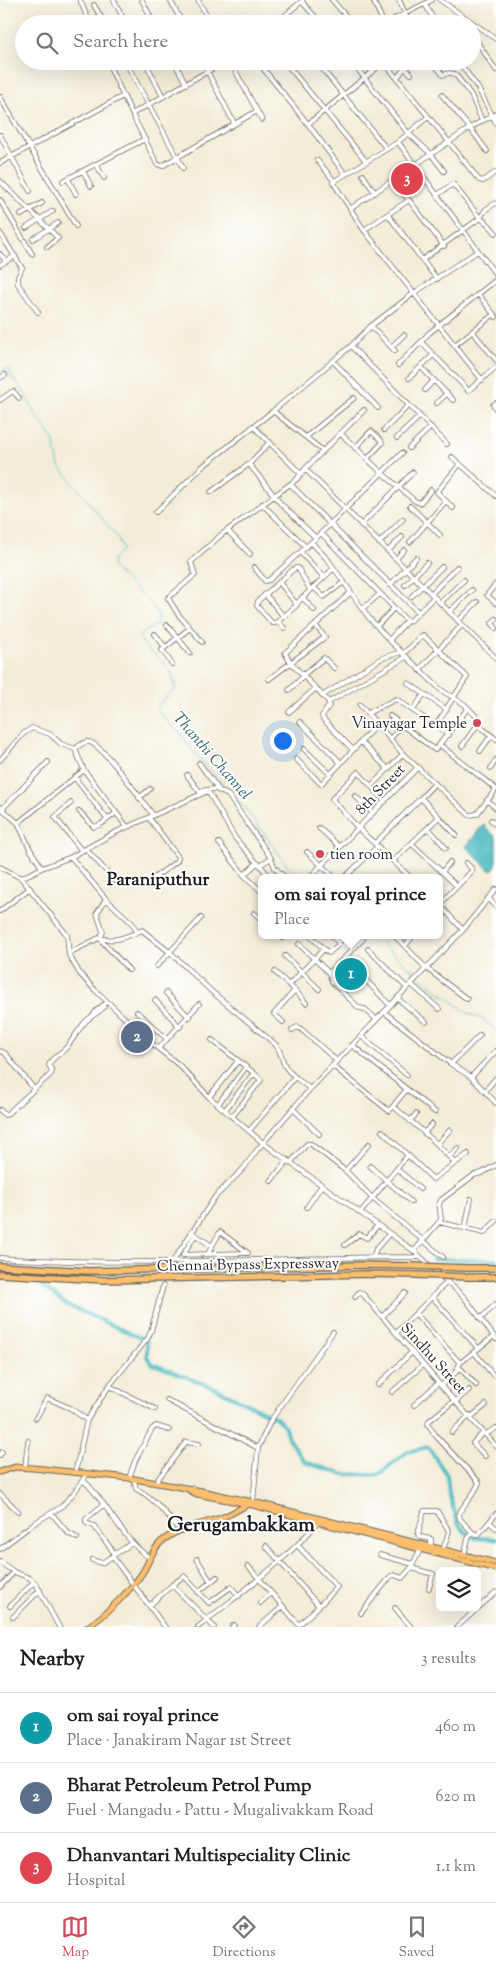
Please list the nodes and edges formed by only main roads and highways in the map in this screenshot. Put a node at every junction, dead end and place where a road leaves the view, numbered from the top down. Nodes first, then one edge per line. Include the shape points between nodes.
1 (0, 1266) edge
2 (496, 1268) edge
3 (0, 1274) edge
4 (496, 1277) edge
5 (0, 1472) edge
6 (250, 1503) junction
7 (422, 1547) junction
8 (463, 1557) junction
9 (496, 1563) edge
10 (496, 1569) edge
11 (91, 1626) edge

1 - 2 highway, Chennai Bypass Expressway, bridge via 89,1271 364,1265
3 - 4 highway, Chennai Bypass Expressway, bridge via 104,1280 368,1274
5 - 6 main road via 25,1467 132,1479
6 - 7 main road
6 - 11 main road via 222,1518 180,1531 160,1544 123,1596
7 - 8 main road
7 - 8 main road via 431,1546
8 - 9 main road
8 - 10 main road

